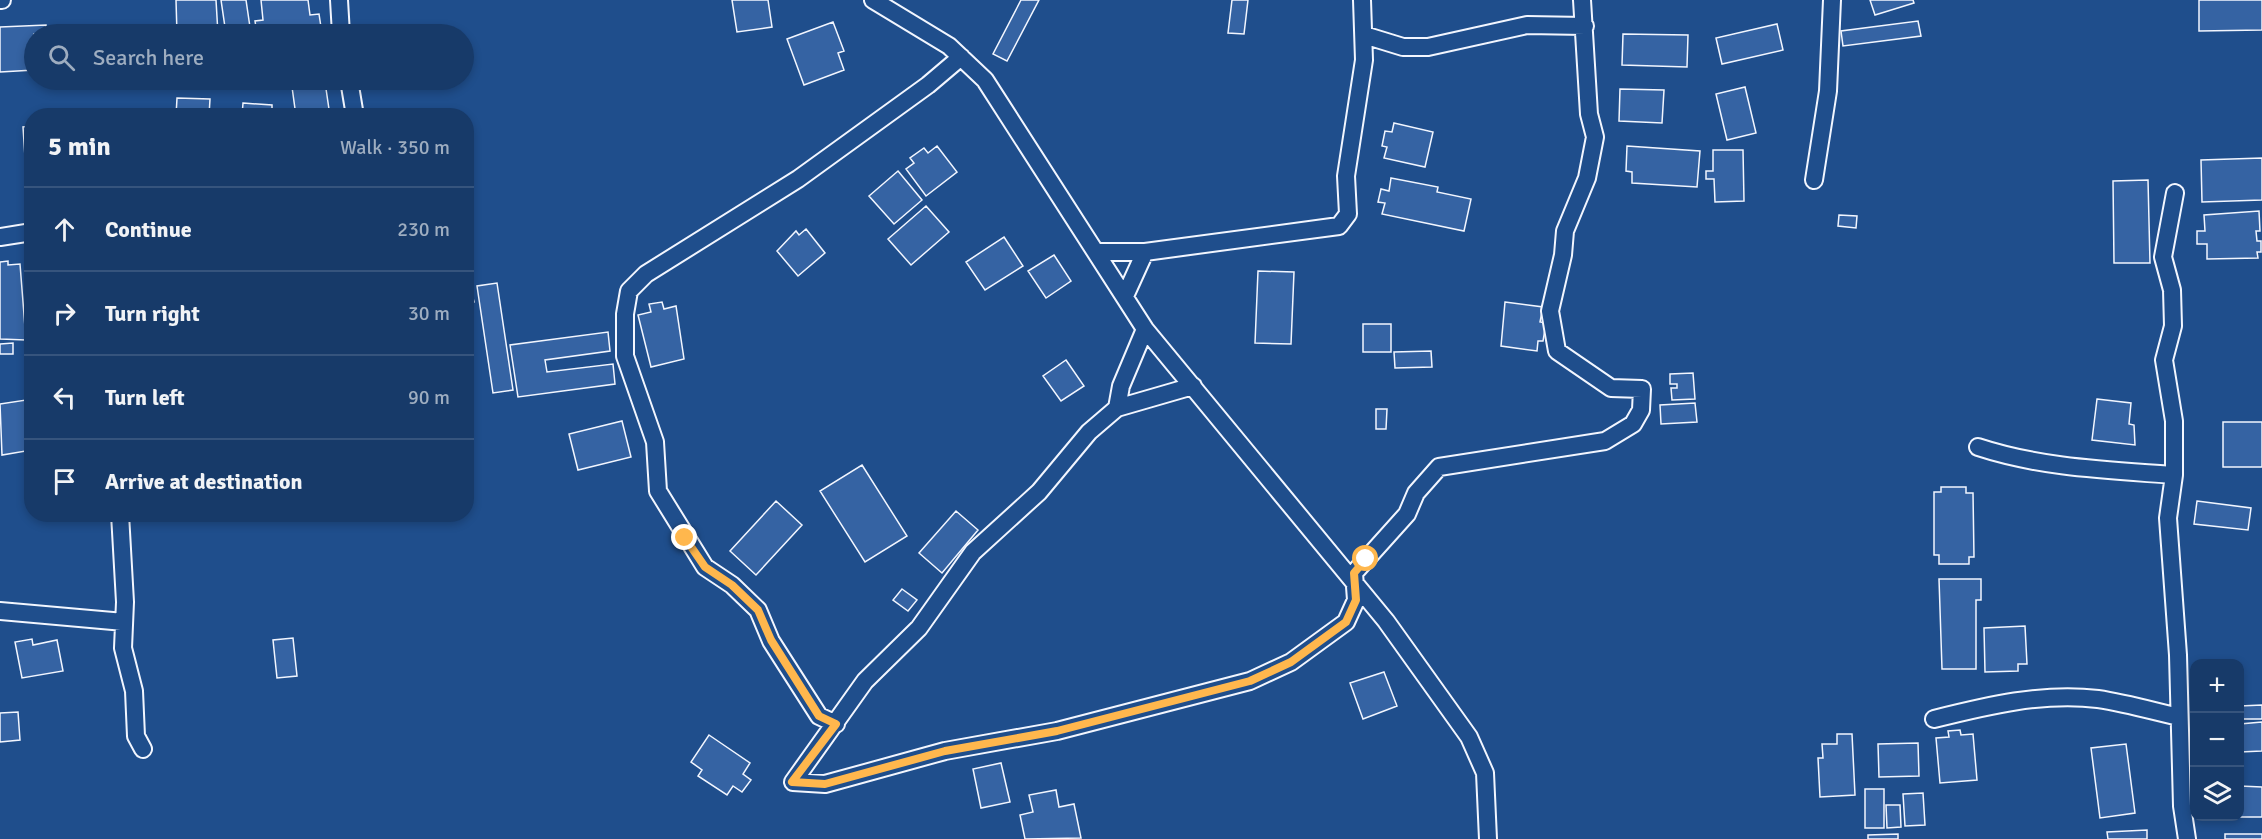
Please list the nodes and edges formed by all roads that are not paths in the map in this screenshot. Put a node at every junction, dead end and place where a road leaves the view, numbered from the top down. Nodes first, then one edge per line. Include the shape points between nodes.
1 (339, 0) edge
2 (873, 0) edge
3 (1362, 0) edge
4 (1582, 0) edge
5 (1832, 0) edge
6 (340, 24) edge
7 (1585, 26) junction
8 (1364, 34) junction
9 (961, 57) junction
10 (351, 90) edge
11 (354, 108) edge
12 (1814, 180) dead end
13 (2175, 193) dead end
14 (24, 233) edge
15 (0, 237) edge
16 (1096, 252) junction
17 (1145, 252) junction
18 (1125, 296) junction
19 (1145, 329) junction
20 (1192, 386) junction
21 (1118, 408) junction
22 (1978, 447) dead end
23 (2174, 475) junction
24 (120, 522) edge
25 (1354, 582) junction
26 (0, 611) edge
27 (124, 622) junction
28 (2179, 717) junction
29 (1934, 719) dead end
30 (836, 724) junction
31 (143, 749) dead end
32 (1488, 839) edge
33 (2187, 839) edge

1 - 6 street
2 - 9 street
3 - 8 street
4 - 7 street
5 - 12 street via 1828,91
7 - 8 street via 1527,25 1428,47 1403,47
7 - 25 street via 1589,114 1595,137 1587,178 1565,231 1550,311 1554,342 1557,351 1611,388 1642,389 1641,410 1633,424 1605,441 1439,467 1416,493 1407,514 1354,573
8 - 17 street via 1364,60 1346,176 1348,214 1339,226
9 - 16 street via 986,80
9 - 30 street via 868,130 798,179 646,274 629,291 625,356 655,442 658,491 705,567 732,585 758,610 771,640 819,716
10 - 11 street
13 - 23 street via 2163,257 2172,290 2173,326 2164,360 2174,421
14 - 15 street
16 - 17 street
16 - 18 street
17 - 18 street
18 - 19 street
19 - 20 street
19 - 21 street via 1121,386
20 - 21 street
20 - 25 street
21 - 30 street via 1089,432 1039,492 973,552 920,628 865,681
22 - 23 street via 2052,465
23 - 28 street via 2168,518
24 - 27 street
25 - 30 street via 1356,600 1346,622 1291,662 1250,681 1057,731 945,751 825,784 792,782
25 - 32 street via 1469,737 1485,773
26 - 27 street
27 - 31 street via 123,648 134,691 136,736
28 - 29 street via 2097,699 2053,699 1997,703
28 - 33 street

